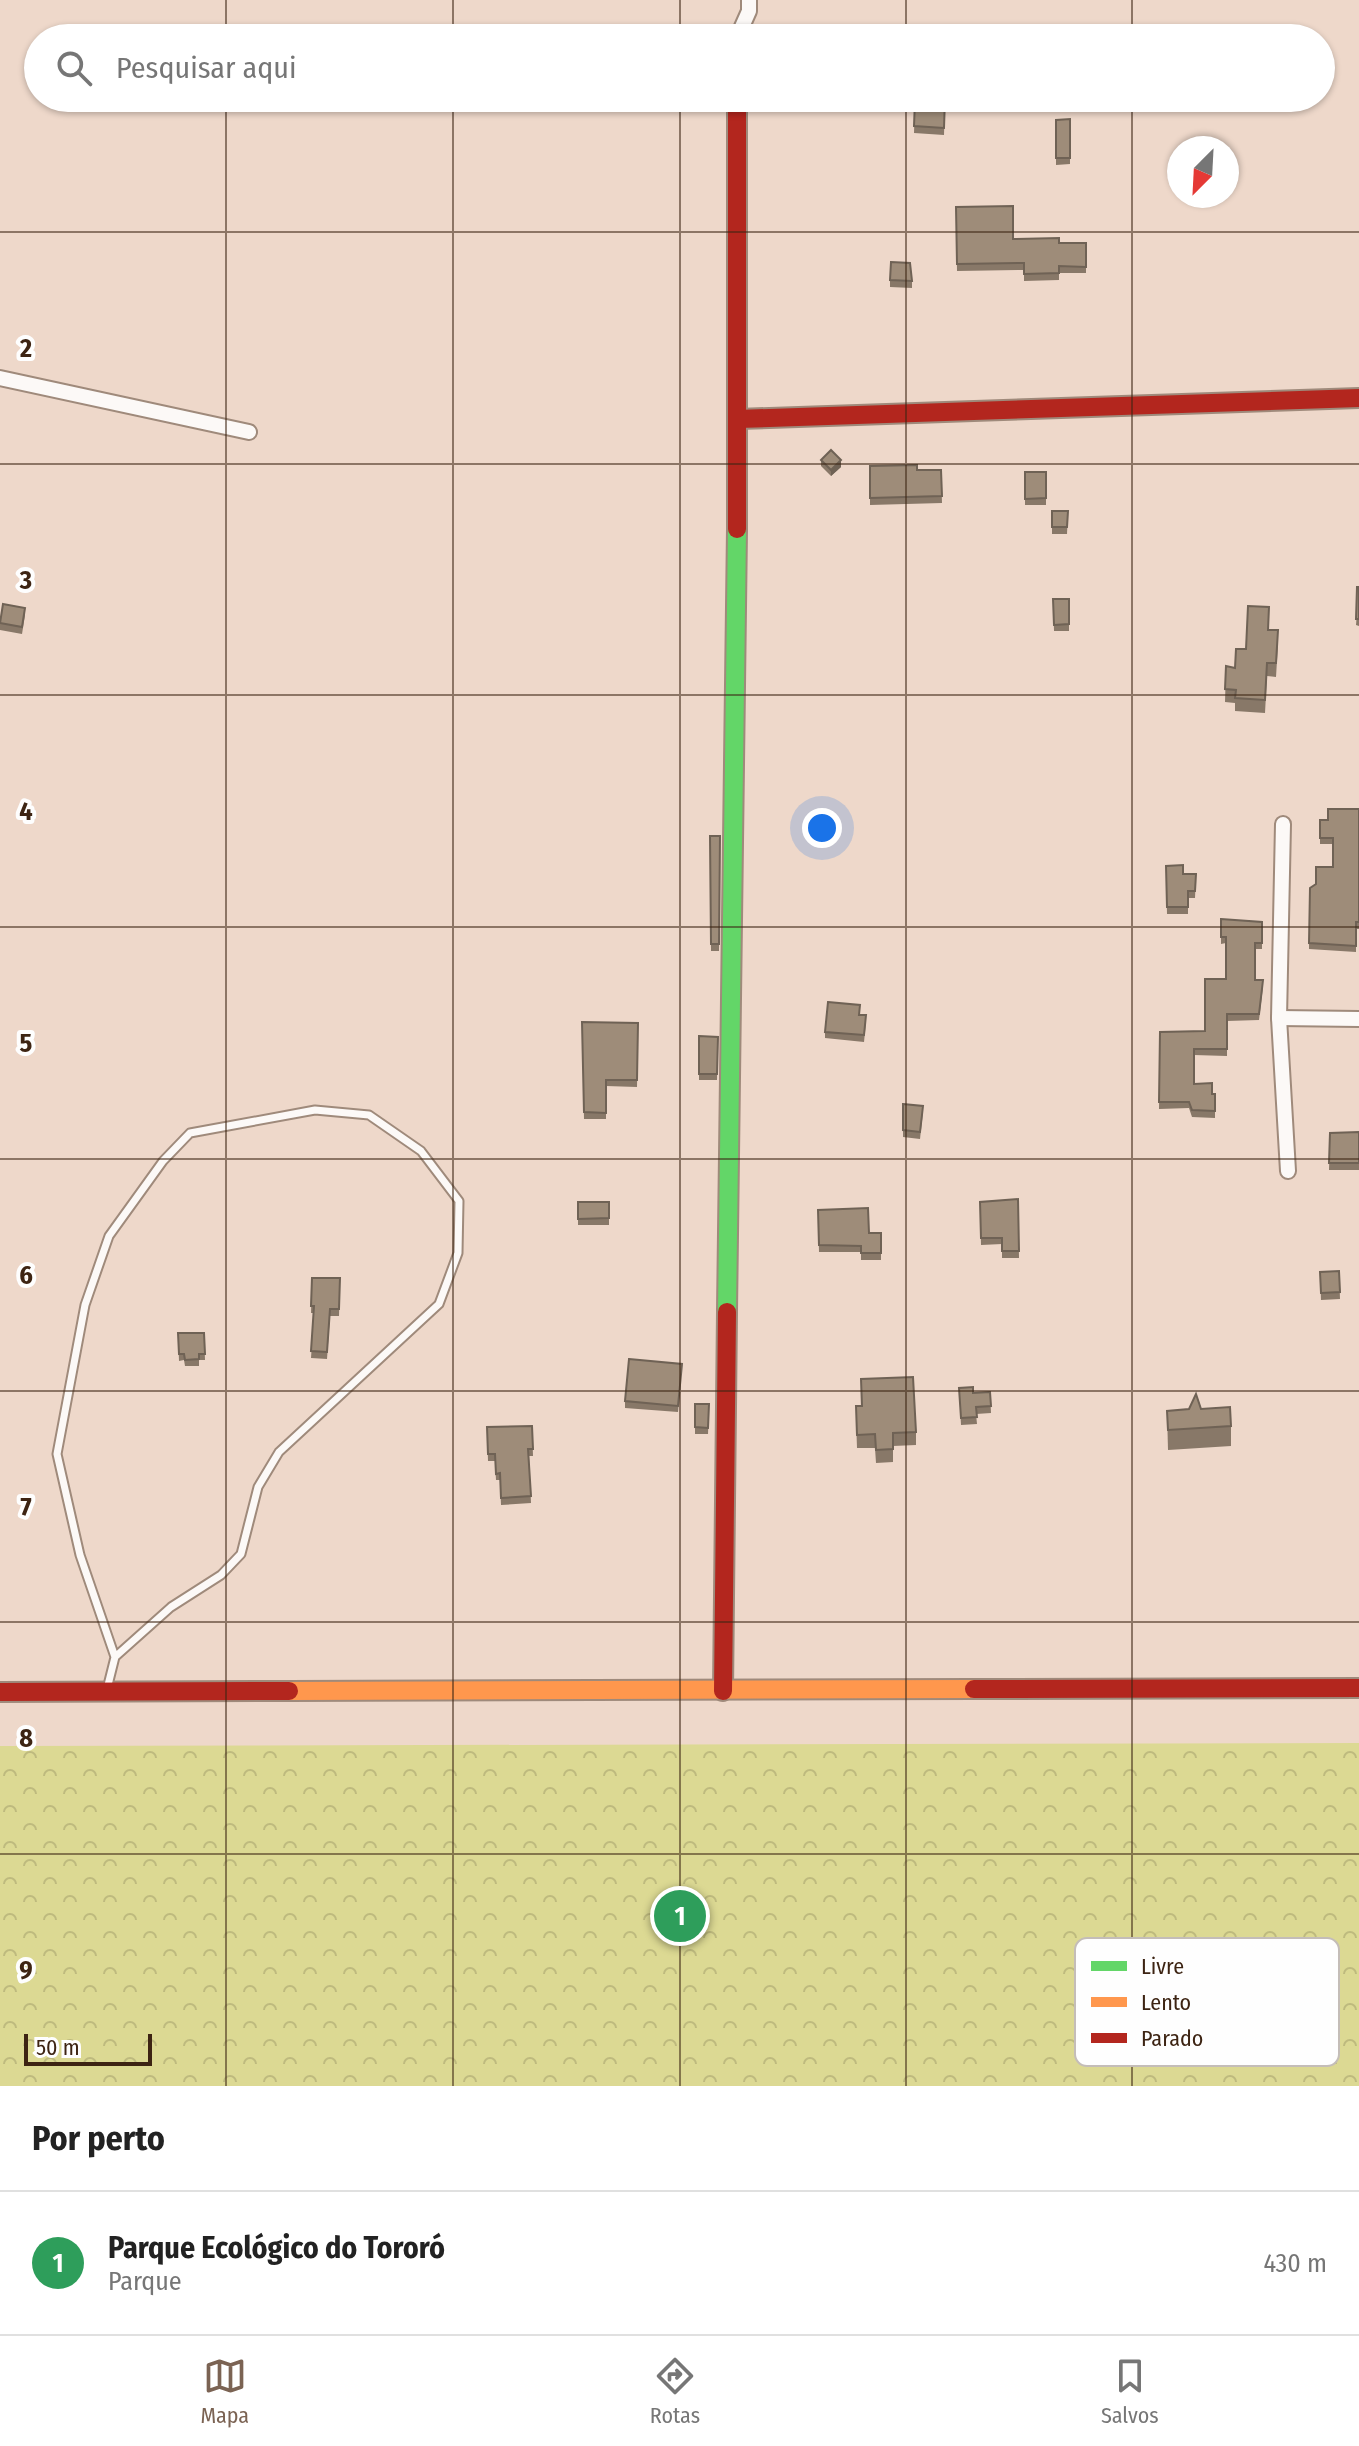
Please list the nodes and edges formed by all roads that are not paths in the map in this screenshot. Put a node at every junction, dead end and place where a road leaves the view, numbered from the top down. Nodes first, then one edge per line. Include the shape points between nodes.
1 (749, 0) edge
2 (743, 24) edge
3 (737, 112) edge
4 (0, 378) edge
5 (1359, 398) edge
6 (738, 419) junction
7 (249, 432) dead end
8 (1283, 824) dead end
9 (1279, 1018) junction
10 (1359, 1019) edge
11 (1288, 1171) dead end
12 (115, 1657) junction
13 (1359, 1688) edge
14 (723, 1691) junction
15 (0, 1692) edge
16 (107, 1692) junction

1 - 2 street
3 - 6 street
4 - 7 street
5 - 6 street
6 - 14 street
8 - 9 street
9 - 10 street
9 - 11 street
12 - 12 lane via 80,1555 57,1454 85,1305 109,1236 190,1133 315,1110 369,1115 421,1151 459,1201 458,1253 439,1304 279,1452 258,1487 241,1554
12 - 16 lane
13 - 14 street
14 - 16 street
15 - 16 street

